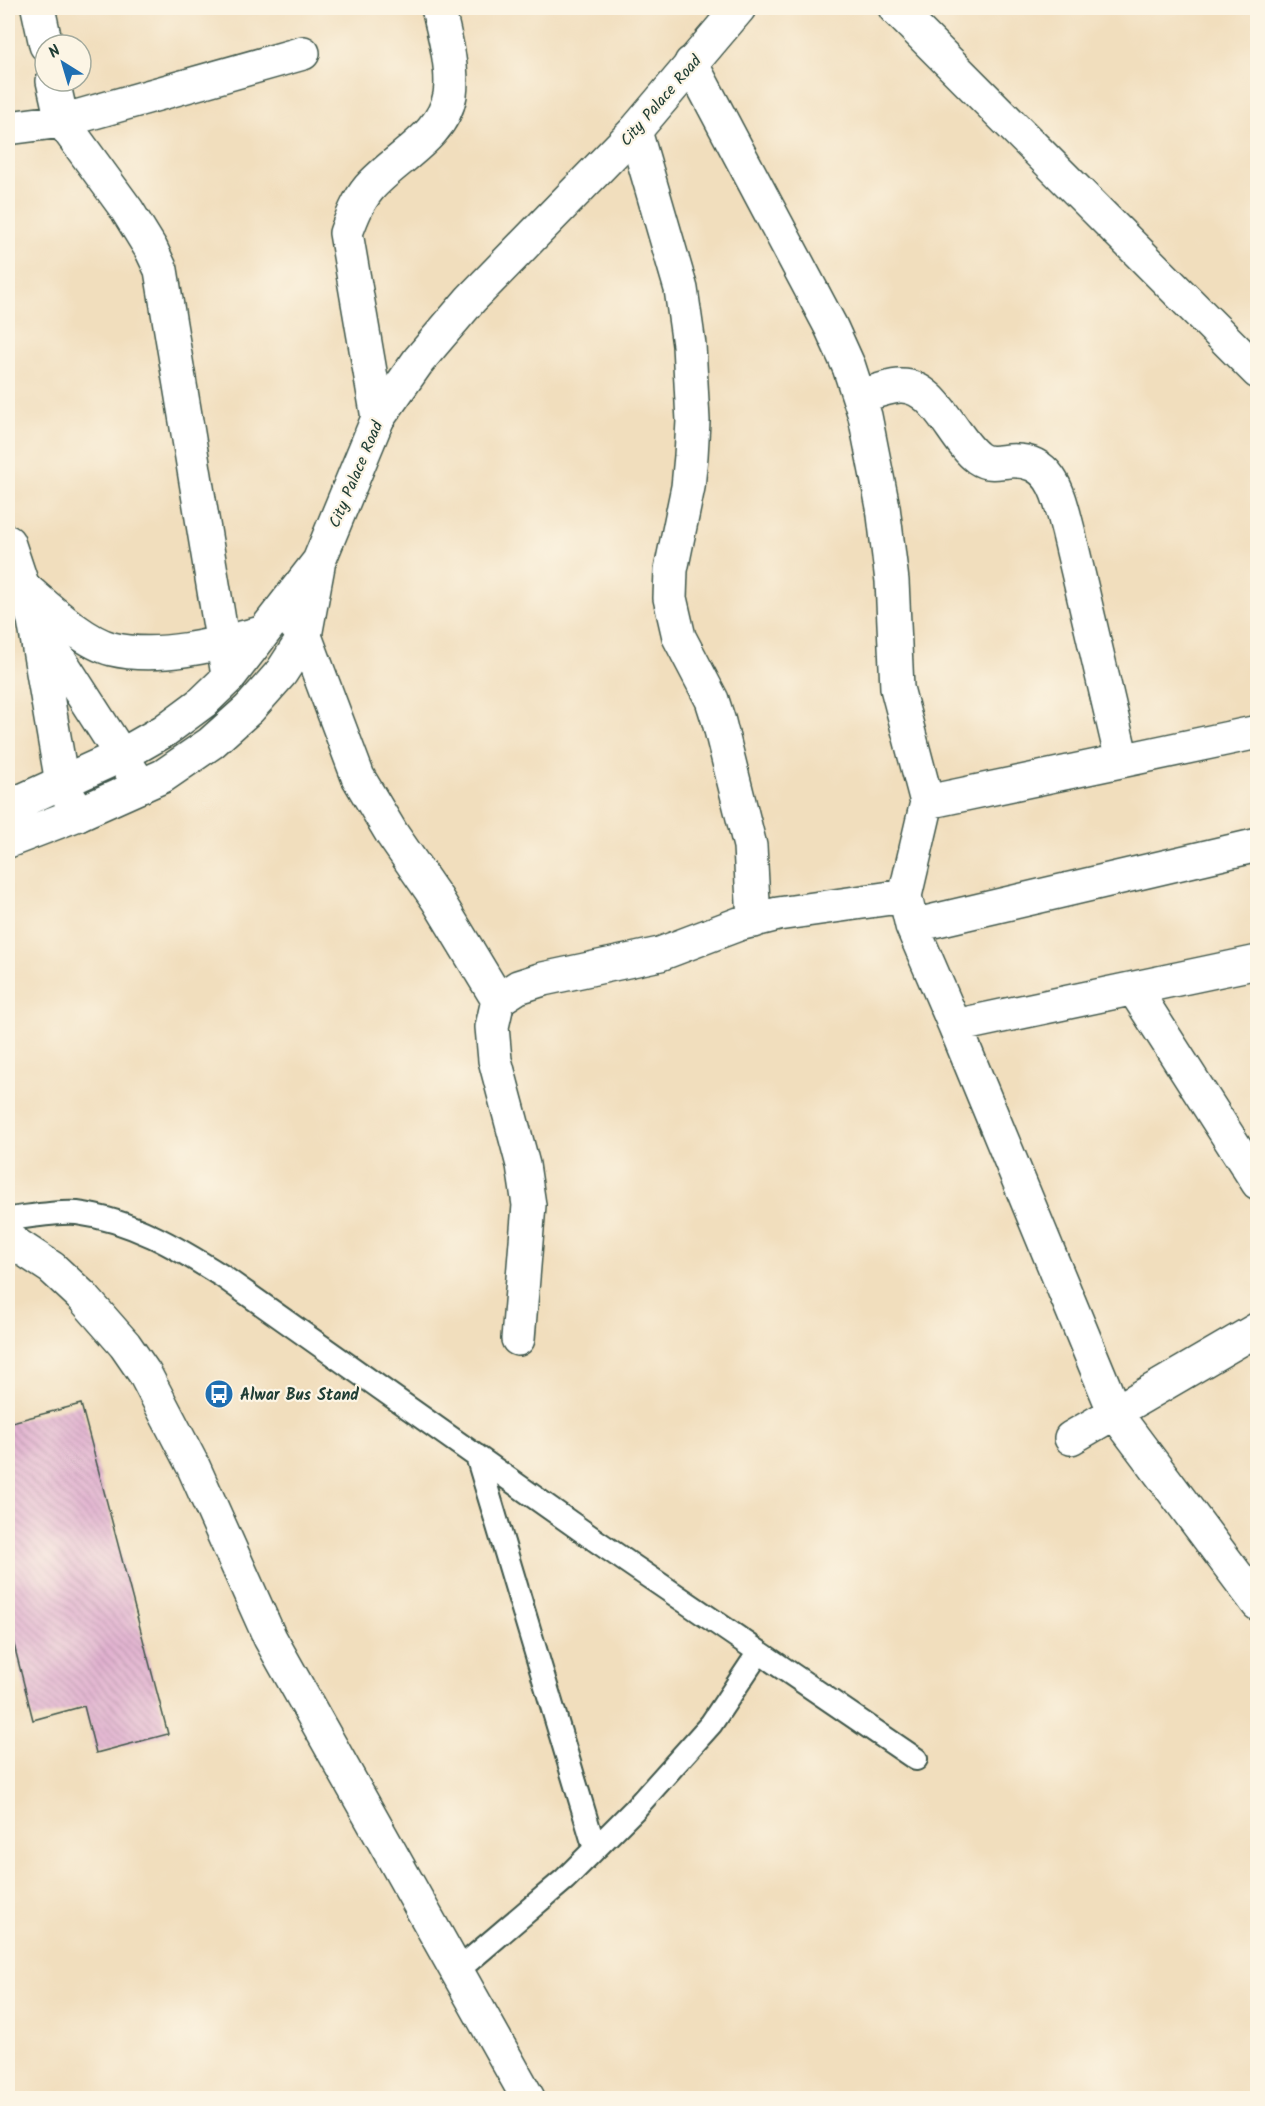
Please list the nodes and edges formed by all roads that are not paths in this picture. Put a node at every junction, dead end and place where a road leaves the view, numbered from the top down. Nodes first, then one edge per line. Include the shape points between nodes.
1 (38, 8) edge
2 (438, 8) edge
3 (739, 8) edge
4 (896, 8) edge
5 (43, 33) edge
6 (303, 53) dead end
7 (691, 63) junction
8 (56, 93) edge
9 (62, 120) junction
10 (8, 128) edge
11 (635, 131) junction
12 (1257, 372) edge
13 (859, 397) junction
14 (378, 418) junction
15 (12, 561) edge
16 (319, 561) junction
17 (281, 609) junction
18 (34, 620) junction
19 (261, 633) junction
20 (305, 636) junction
21 (223, 643) junction
22 (229, 677) junction
23 (1257, 732) edge
24 (122, 755) junction
25 (1122, 760) junction
26 (62, 783) junction
27 (141, 786) junction
28 (927, 802) junction
29 (8, 807) edge
30 (78, 814) junction
31 (8, 841) edge
32 (1257, 845) edge
33 (909, 911) junction
34 (754, 921) junction
35 (1257, 963) edge
36 (1134, 988) junction
37 (498, 1000) junction
38 (955, 1026) junction
39 (1257, 1183) edge
40 (8, 1219) edge
41 (8, 1239) edge
42 (1257, 1329) edge
43 (518, 1339) dead end
44 (1115, 1413) junction
45 (1071, 1438) dead end
46 (477, 1456) junction
47 (1257, 1604) edge
48 (759, 1652) junction
49 (916, 1759) dead end
50 (594, 1849) junction
51 (457, 1971) junction
52 (528, 2098) edge

1 - 5 street
2 - 14 street via 446,41 450,95 440,120 369,188 346,233
3 - 7 street, City Palace Road
4 - 12 street
6 - 9 street
7 - 11 street, City Palace Road
7 - 13 street via 831,327
8 - 9 street
9 - 10 street
9 - 21 street via 127,210 161,270
11 - 14 street, City Palace Road via 471,299 419,360
11 - 34 street via 681,288 689,345 691,456 671,570 670,598 679,637 712,700 719,722 750,846
13 - 25 street via 900,386 917,389 985,463 1025,460 1050,479 1068,530
13 - 28 street via 883,507 892,581 897,688
14 - 16 street, City Palace Road
15 - 18 street
15 - 21 street via 76,630 110,649 151,654
16 - 17 street, City Palace Road
16 - 20 street
17 - 19 street, City Palace Road
17 - 20 street
18 - 24 street
18 - 26 street
19 - 21 street
19 - 22 street, City Palace Road
20 - 27 street via 281,673 249,709 211,743
20 - 37 street via 358,777
21 - 22 street
22 - 24 street, City Palace Road via 203,702
23 - 25 street
24 - 26 street, City Palace Road
24 - 27 street
25 - 28 street
26 - 29 street, City Palace Road
26 - 30 street
27 - 30 street
28 - 33 street
30 - 31 street
32 - 33 street
33 - 34 street via 778,914
33 - 38 street
34 - 37 street via 660,954 543,979 518,987
35 - 36 street
36 - 38 street
36 - 39 street
37 - 43 street via 492,1028 495,1060 524,1165 529,1205
38 - 44 street
40 - 46 lane via 76,1213 126,1225 179,1248
41 - 51 street via 52,1268 82,1296 145,1374 193,1466 270,1638
42 - 44 street
44 - 45 street
44 - 47 street
46 - 48 lane
46 - 50 lane
48 - 49 lane
48 - 50 lane via 711,1724
50 - 51 lane via 565,1879
51 - 52 street

